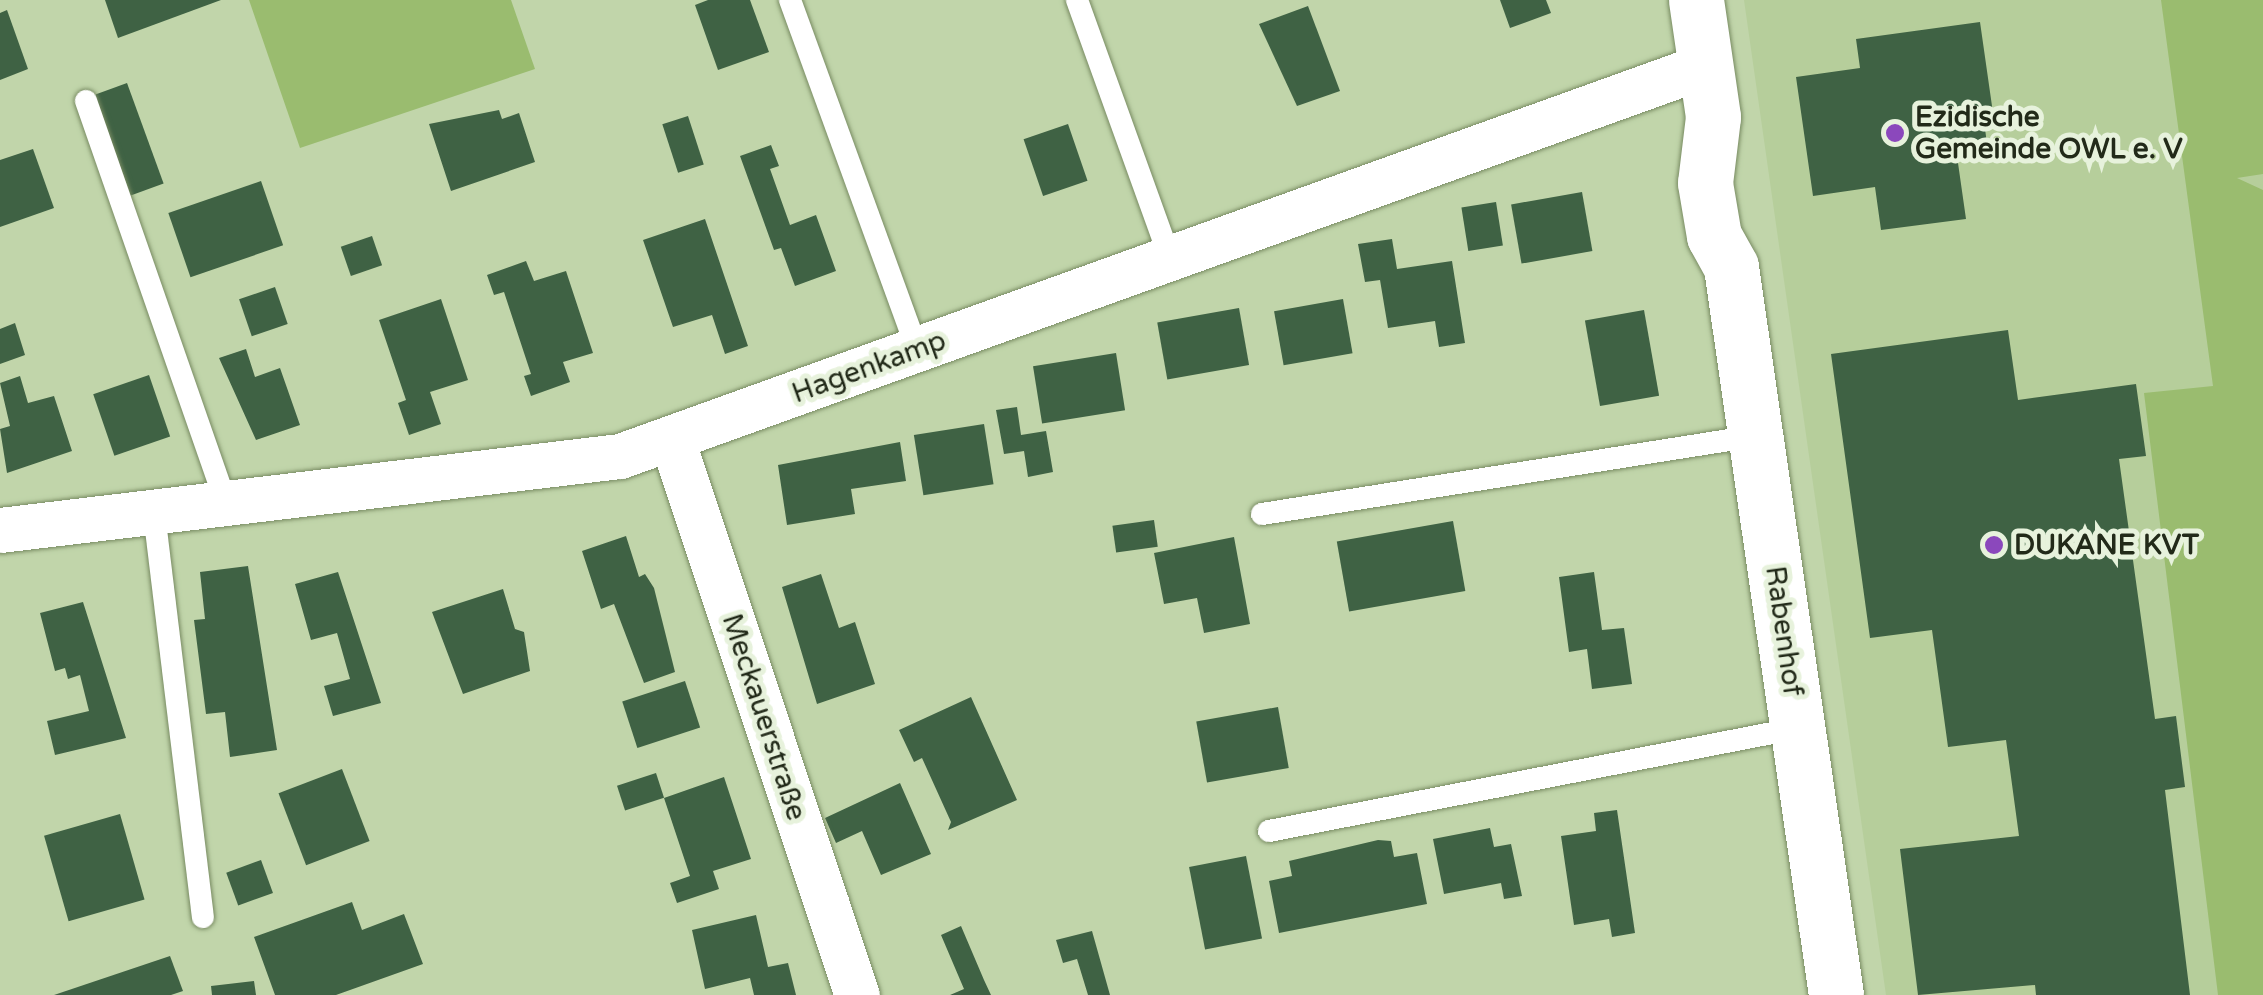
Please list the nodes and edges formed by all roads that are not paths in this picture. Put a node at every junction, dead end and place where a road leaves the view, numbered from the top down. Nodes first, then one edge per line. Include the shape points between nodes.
1 (790, 0) edge
2 (1077, 0) edge
3 (1696, 0) edge
4 (1709, 91) junction
5 (86, 102) dead end
6 (1170, 259) junction
7 (916, 349) junction
8 (1755, 436) junction
9 (672, 440) junction
10 (226, 504) junction
11 (154, 513) junction
12 (1262, 514) dead end
13 (0, 530) edge
14 (1798, 728) junction
15 (1269, 831) dead end
16 (203, 917) dead end
17 (857, 995) edge
18 (1836, 995) edge

1 - 7 lane
2 - 6 lane
3 - 4 street, Rabenhof
4 - 6 street, Hagenkamp
4 - 8 street, Rabenhof via 1705,183 1714,236 1730,267
5 - 10 lane
6 - 7 street, Hagenkamp
7 - 9 street, Hagenkamp
8 - 12 lane
8 - 14 street, Rabenhof
9 - 10 street, Hagenkamp via 575,464
9 - 17 street, Meckauerstraße
10 - 11 street, Hagenkamp
11 - 13 street, Hagenkamp
11 - 16 lane
14 - 15 lane
14 - 18 street, Rabenhof

